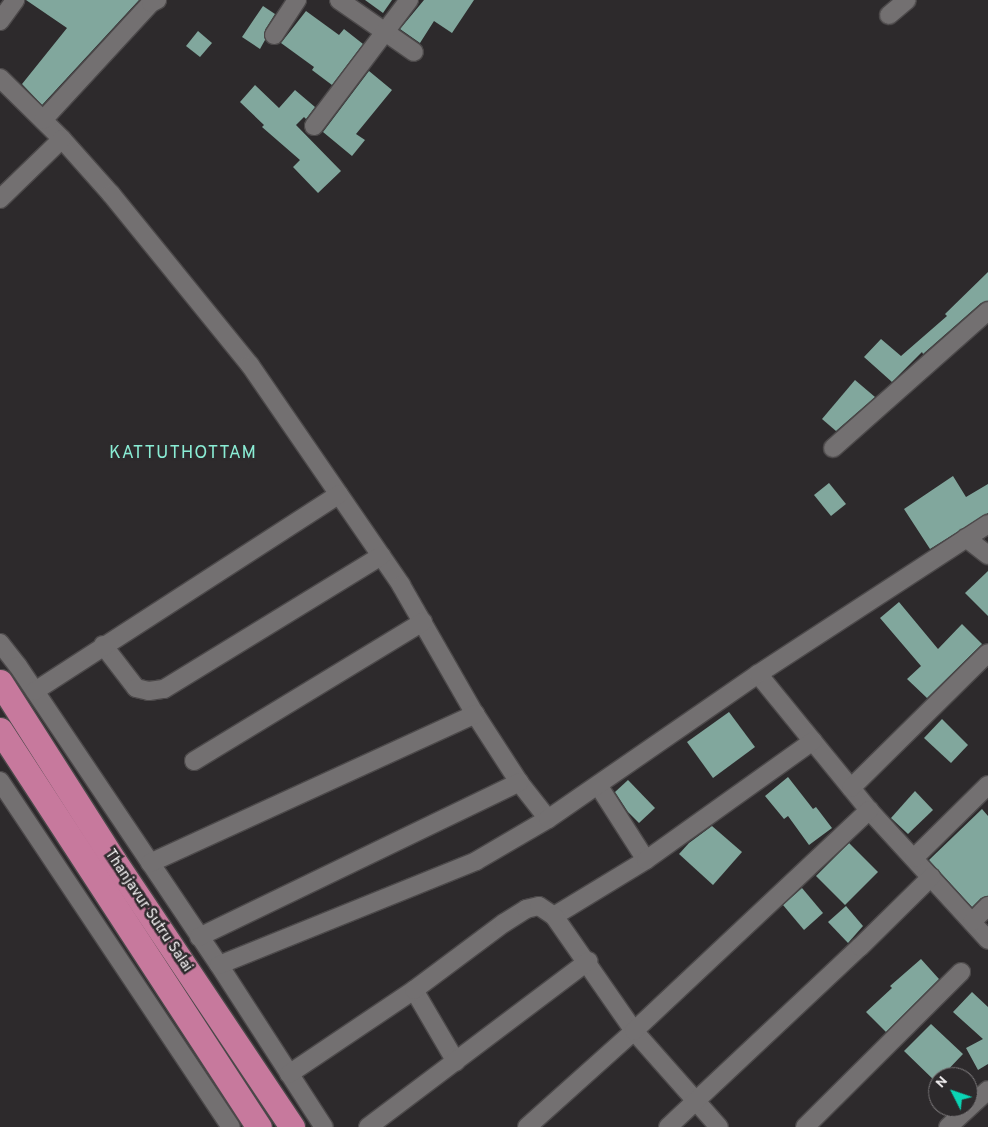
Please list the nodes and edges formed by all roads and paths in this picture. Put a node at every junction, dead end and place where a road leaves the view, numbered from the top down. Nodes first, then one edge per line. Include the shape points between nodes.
1 (15, 0) edge
2 (157, 0) edge
3 (297, 0) edge
4 (339, 0) edge
5 (409, 0) edge
6 (907, 0) edge
7 (889, 15) dead end
8 (0, 21) edge
9 (274, 34) dead end
10 (386, 34) junction
11 (414, 52) dead end
12 (0, 78) edge
13 (43, 120) junction
14 (314, 126) dead end
15 (62, 139) junction
16 (0, 199) edge
17 (988, 311) edge
18 (833, 448) dead end
19 (339, 494) junction
20 (988, 524) edge
21 (966, 538) junction
22 (988, 555) edge
23 (381, 556) junction
24 (423, 622) junction
25 (0, 643) edge
26 (103, 645) junction
27 (988, 653) edge
28 (758, 674) junction
29 (2, 682) edge
30 (35, 691) junction
31 (476, 714) junction
32 (0, 730) edge
33 (813, 741) junction
34 (194, 761) dead end
35 (0, 780) edge
36 (519, 782) junction
37 (598, 785) junction
38 (988, 785) edge
39 (851, 788) junction
40 (869, 810) junction
41 (548, 819) junction
42 (914, 858) junction
43 (646, 860) junction
44 (150, 863) junction
45 (931, 877) junction
46 (988, 906) edge
47 (554, 916) junction
48 (972, 922) junction
49 (199, 937) junction
50 (988, 940) edge
51 (588, 961) junction
52 (219, 965) junction
53 (961, 972) dead end
54 (414, 990) junction
55 (634, 1031) junction
56 (456, 1062) junction
57 (289, 1074) junction
58 (988, 1090) edge
59 (697, 1102) junction
60 (231, 1127) edge
61 (259, 1127) edge
62 (292, 1127) edge
63 (324, 1127) edge
64 (368, 1127) edge
65 (527, 1127) edge
66 (668, 1127) edge
67 (719, 1127) edge
68 (805, 1127) edge
69 (948, 1127) edge

1 - 8 street
2 - 13 street
3 - 9 street
4 - 10 street
5 - 10 street
6 - 7 street
10 - 11 street
10 - 14 street
12 - 13 street
13 - 15 street
15 - 16 street
15 - 19 street via 250,365
17 - 18 street
19 - 23 street
19 - 26 street
20 - 21 street
21 - 22 street
21 - 28 street
23 - 24 street
23 - 26 street via 164,689 149,691 136,688
24 - 31 street
24 - 34 street
25 - 30 street
26 - 30 street
27 - 39 street
28 - 33 street
28 - 37 street
29 - 62 highway, Thanjavur Sutru Salai via 114,861
30 - 44 street
31 - 36 street
31 - 44 street
32 - 61 highway, Thanjavur Sutru Salai
33 - 39 street
33 - 43 street
35 - 60 street
36 - 41 street
36 - 49 street
37 - 41 street
37 - 43 street
38 - 42 street
39 - 40 street
40 - 42 street
40 - 55 street
41 - 52 street via 476,861
42 - 45 street
43 - 47 street
44 - 49 street
45 - 48 street
45 - 59 street
46 - 48 street
47 - 51 street
47 - 54 street via 539,906 526,909
48 - 50 street
49 - 52 street
51 - 55 street
51 - 56 street
52 - 57 street
53 - 68 street
54 - 56 street
54 - 57 street
55 - 59 street
55 - 65 street
56 - 64 street
57 - 63 street
58 - 69 street
59 - 66 street
59 - 67 street

